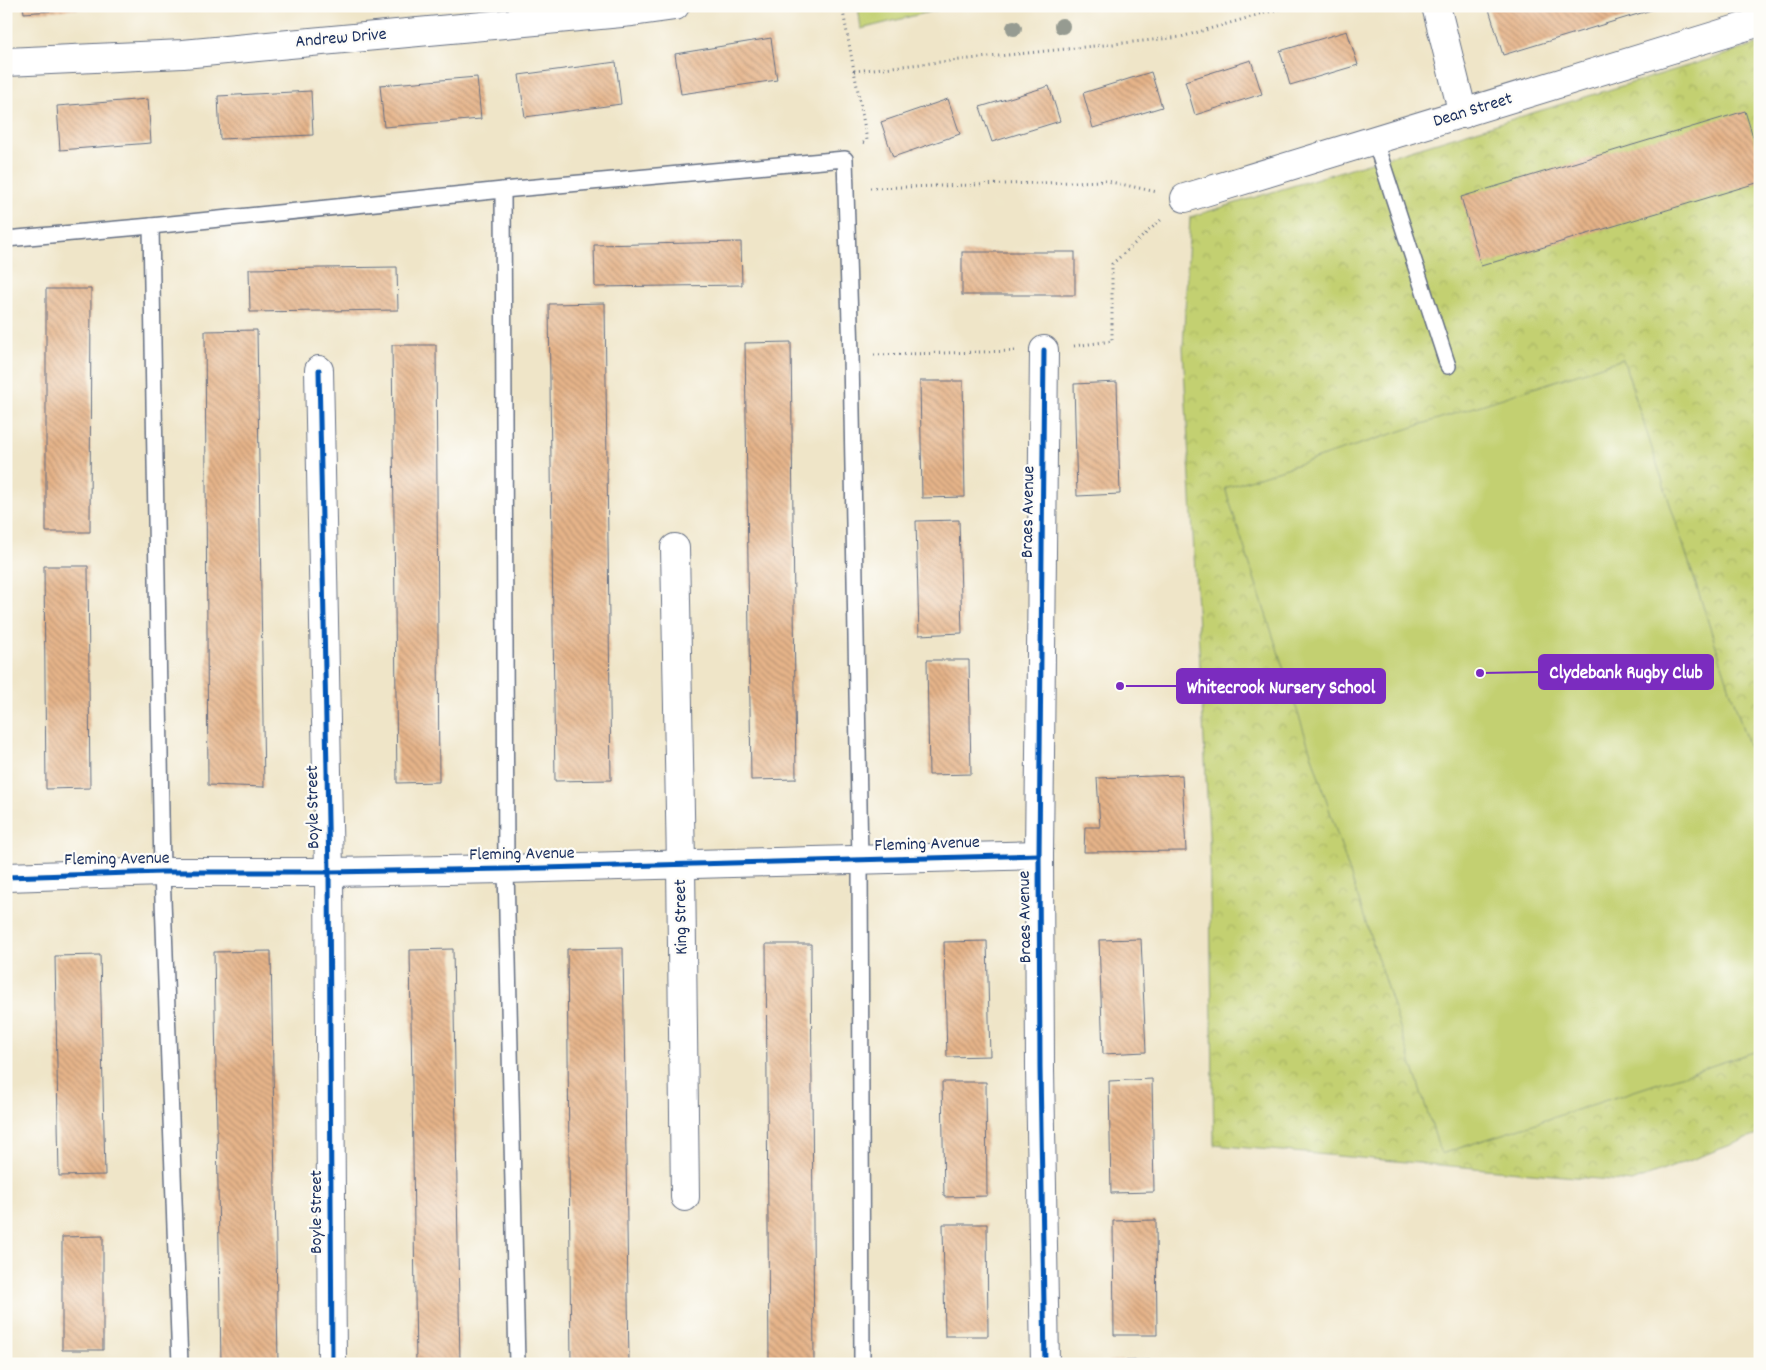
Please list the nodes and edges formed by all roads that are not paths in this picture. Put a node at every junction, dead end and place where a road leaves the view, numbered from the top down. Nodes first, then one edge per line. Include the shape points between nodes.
1 (674, 6) edge
2 (1436, 6) edge
3 (1760, 22) edge
4 (6, 62) edge
5 (1464, 114) junction
6 (1375, 141) junction
7 (503, 190) junction
8 (1185, 198) road end
9 (152, 226) junction
10 (6, 239) edge
11 (1044, 350) road end
12 (1448, 366) dead end
13 (319, 370) dead end
14 (675, 548) dead end
15 (1039, 855) junction
16 (860, 861) junction
17 (681, 865) junction
18 (506, 869) junction
19 (162, 872) junction
20 (329, 872) junction
21 (6, 877) edge
22 (685, 1197) dead end
23 (180, 1364) edge
24 (332, 1364) edge
25 (517, 1364) edge
26 (862, 1364) edge
27 (1045, 1364) edge

1 - 4 street, Andrew Drive via 183,54
2 - 5 street
3 - 5 street, Dean Street
5 - 6 street, Dean Street
6 - 8 street, Dean Street
6 - 12 lane
7 - 9 lane
7 - 16 lane via 845,159
7 - 18 lane
9 - 10 lane
9 - 19 lane
11 - 15 street, Braes Avenue
13 - 20 street, Boyle Street
14 - 17 street, King Street
15 - 16 street, Fleming Avenue
15 - 27 street, Braes Avenue
16 - 17 street, Fleming Avenue
16 - 26 lane
17 - 18 street, Fleming Avenue
17 - 22 street, King Street
18 - 20 street, Fleming Avenue
18 - 25 lane
19 - 20 street, Fleming Avenue
19 - 21 street, Fleming Avenue
19 - 23 lane
20 - 24 street, Boyle Street

